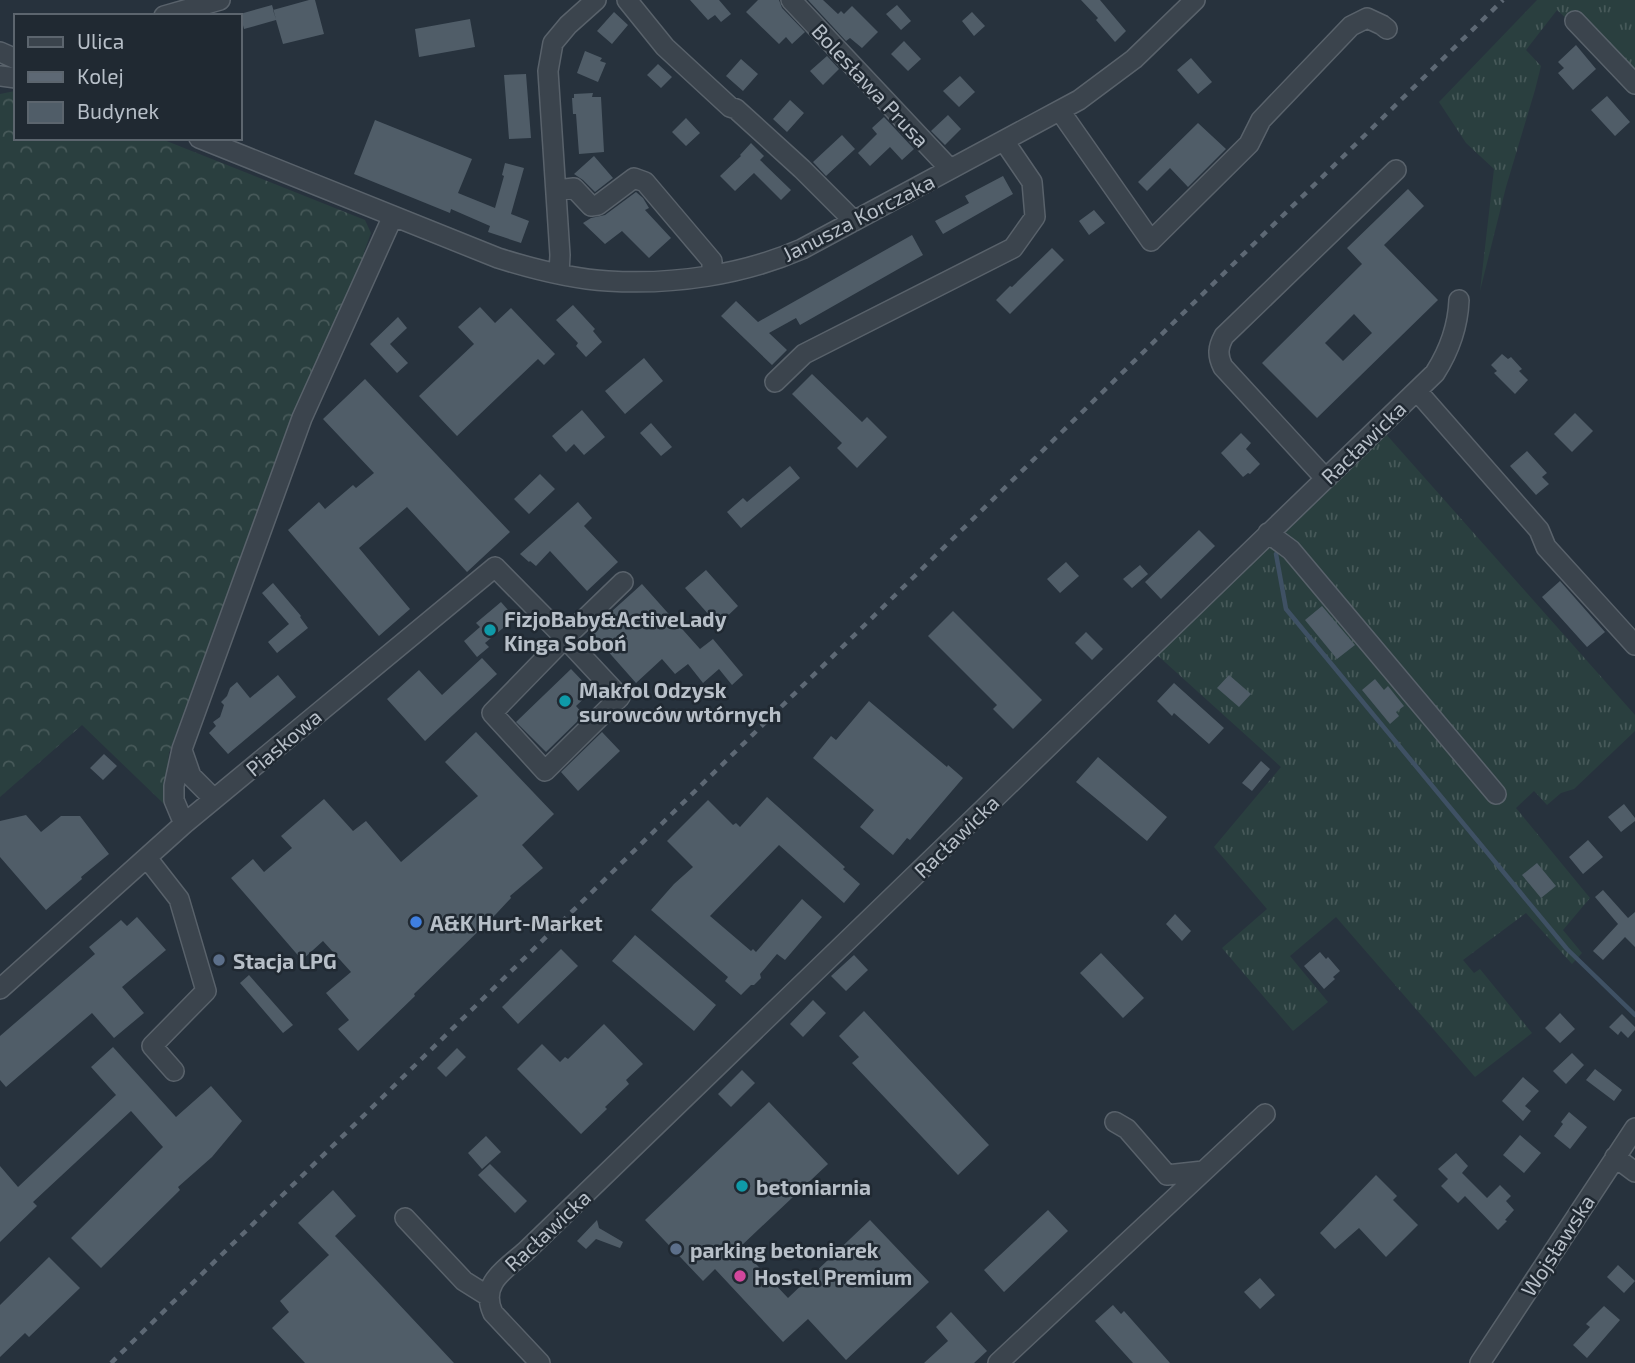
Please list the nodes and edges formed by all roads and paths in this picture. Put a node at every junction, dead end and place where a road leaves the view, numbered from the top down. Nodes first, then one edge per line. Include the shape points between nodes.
1 (220, 0) edge
2 (596, 0) edge
3 (627, 0) edge
4 (791, 0) edge
5 (1195, 0) edge
6 (171, 14) edge
7 (1575, 21) dead end
8 (1387, 29) dead end
9 (0, 52) edge
10 (8, 74) edge
11 (1635, 84) edge
12 (1060, 111) junction
13 (204, 140) edge
14 (1004, 141) junction
15 (950, 169) junction
16 (1396, 170) dead end
17 (556, 190) junction
18 (393, 216) junction
19 (854, 221) junction
20 (559, 274) junction
21 (712, 275) junction
22 (1459, 300) dead end
23 (775, 382) dead end
24 (1417, 391) junction
25 (1325, 478) junction
26 (1268, 533) junction
27 (623, 582) dead end
28 (565, 638) junction
29 (1635, 645) edge
30 (182, 749) junction
31 (1496, 794) dead end
32 (215, 799) junction
33 (184, 824) junction
34 (147, 858) junction
35 (0, 989) edge
36 (174, 1071) dead end
37 (1265, 1114) dead end
38 (1115, 1122) dead end
39 (1635, 1128) edge
40 (1615, 1157) junction
41 (1203, 1171) junction
42 (1635, 1172) edge
43 (405, 1218) dead end
44 (488, 1296) junction
45 (540, 1363) edge
46 (998, 1363) edge
47 (1480, 1363) edge

1 - 6 street
2 - 17 street via 553,43 548,71
3 - 19 street via 665,47
4 - 15 street, Bolesława Prusa
5 - 12 street, Janusza Korczaka via 1133,59
7 - 11 street
8 - 12 street via 1367,18 1351,26 1261,120 1249,145 1151,241
9 - 10 street
12 - 14 street, Janusza Korczaka
13 - 18 street, Janusza Korczaka
14 - 15 street, Janusza Korczaka
14 - 23 street via 1032,182 1035,217 1013,248 804,354
15 - 19 street, Janusza Korczaka
16 - 25 street via 1224,336 1218,351 1223,367
17 - 20 street
17 - 21 street via 574,188 591,206 635,178 645,182 712,261
18 - 20 street, Janusza Korczaka via 498,258
18 - 30 street via 302,418
19 - 21 street, Janusza Korczaka via 785,256
20 - 21 street, Janusza Korczaka via 608,281
22 - 24 street, Racławicka via 1445,357
24 - 25 street, Racławicka
24 - 29 street via 1539,530 1546,547
25 - 26 street, Racławicka
26 - 31 street via 1290,550
26 - 44 street, Racławicka via 494,1279
27 - 28 street, Piaskowa
28 - 28 street, Piaskowa via 620,697 545,771 492,713
28 - 32 street, Piaskowa via 495,567
30 - 32 street via 191,776
30 - 33 street via 174,800
32 - 33 street, Piaskowa
33 - 34 street, Piaskowa
34 - 35 street, Piaskowa
34 - 36 street via 179,899 206,991 152,1046
37 - 41 street
38 - 41 street via 1127,1129 1167,1175
39 - 40 street, Wojsławska
40 - 42 street
40 - 47 street, Wojsławska
41 - 46 street
43 - 44 street via 464,1281
44 - 45 street via 493,1313

